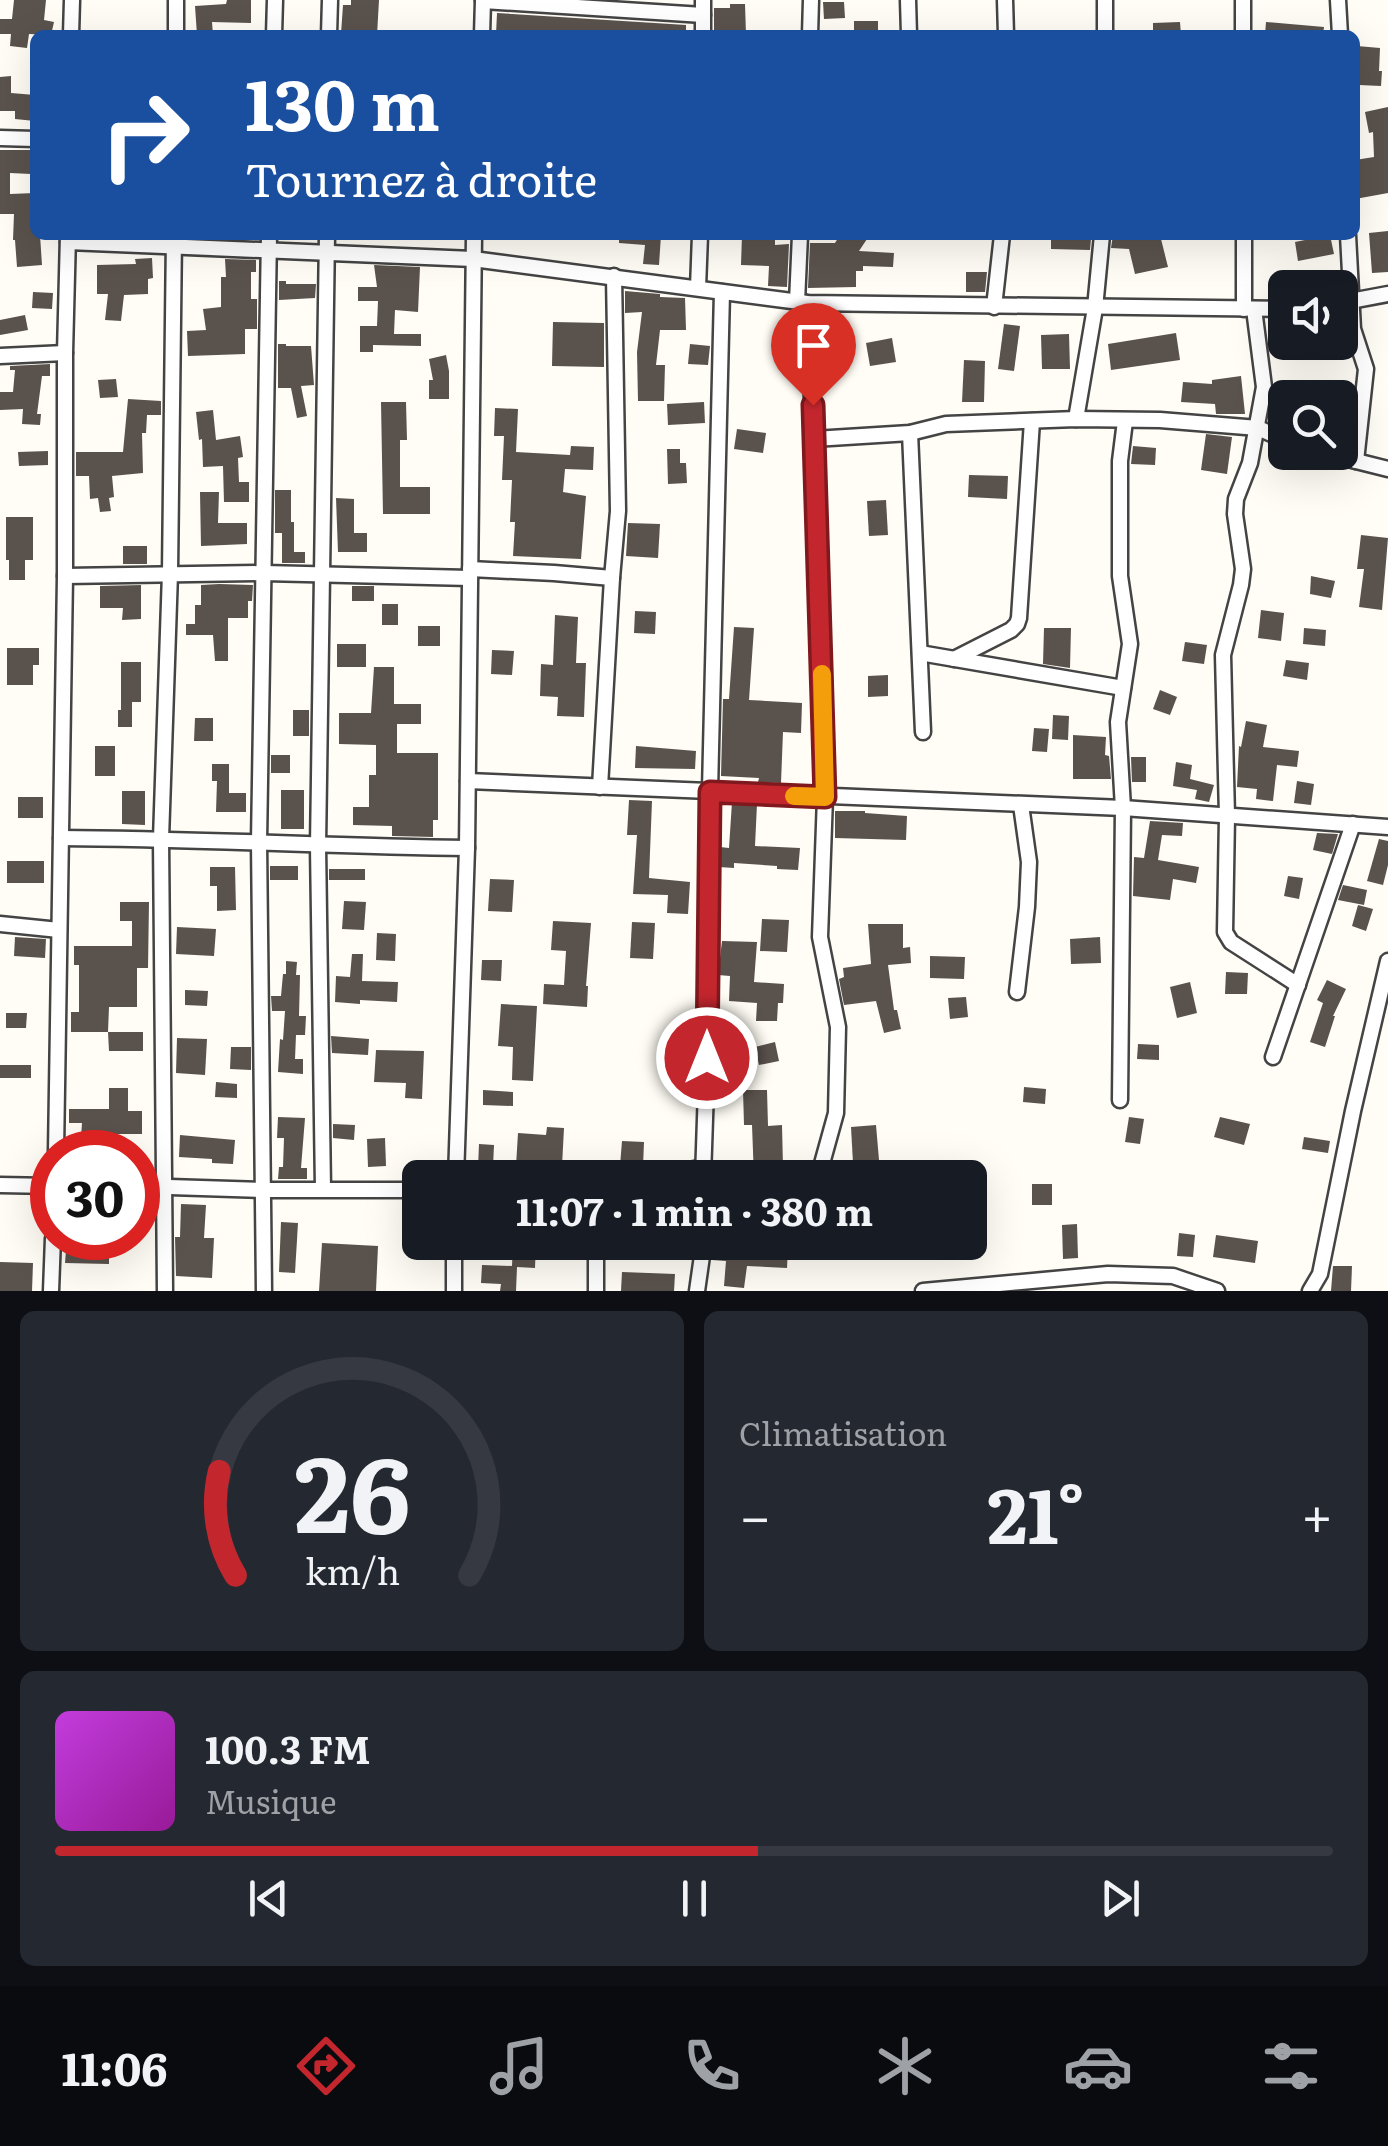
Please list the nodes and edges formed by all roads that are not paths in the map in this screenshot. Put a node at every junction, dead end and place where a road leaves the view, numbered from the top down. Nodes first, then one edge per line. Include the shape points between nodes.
1 (72, 0) edge
2 (176, 0) edge
3 (275, 0) edge
4 (330, 0) edge
5 (812, 0) edge
6 (908, 0) edge
7 (1005, 0) edge
8 (1105, 0) edge
9 (1243, 0) edge
10 (1338, 0) edge
11 (483, 1) edge
12 (703, 8) edge
13 (71, 30) edge
14 (176, 30) edge
15 (274, 30) edge
16 (329, 30) edge
17 (482, 30) edge
18 (810, 30) edge
19 (909, 30) edge
20 (1006, 30) edge
21 (1105, 30) edge
22 (1243, 30) edge
23 (1340, 30) edge
24 (0, 138) edge
25 (30, 138) edge
26 (68, 240) edge
27 (174, 240) edge
28 (474, 240) edge
29 (700, 240) edge
30 (800, 240) edge
31 (1001, 240) edge
32 (1102, 240) edge
33 (1244, 240) edge
34 (1348, 240) edge
35 (269, 242) edge
36 (327, 243) edge
37 (473, 259) junction
38 (1347, 270) edge
39 (614, 276) junction
40 (698, 288) junction
41 (722, 292) junction
42 (1388, 294) edge
43 (1358, 300) edge
44 (802, 302) junction
45 (994, 306) junction
46 (1095, 308) junction
47 (1249, 309) junction
48 (1268, 309) edge
49 (1358, 345) edge
50 (65, 354) junction
51 (0, 356) edge
52 (1076, 419) junction
53 (1032, 421) junction
54 (1124, 421) junction
55 (1258, 428) junction
56 (1268, 432) edge
57 (910, 433) junction
58 (814, 439) junction
59 (1358, 443) edge
60 (1358, 462) edge
61 (1388, 470) edge
62 (170, 573) junction
63 (264, 574) junction
64 (470, 574) junction
65 (65, 576) junction
66 (322, 576) junction
67 (612, 578) junction
68 (920, 652) junction
69 (954, 658) junction
70 (1123, 688) junction
71 (922, 732) dead end
72 (468, 781) junction
73 (600, 787) junction
74 (710, 792) junction
75 (825, 797) junction
76 (1021, 804) junction
77 (1123, 808) junction
78 (1227, 816) junction
79 (1353, 824) junction
80 (1388, 827) edge
81 (61, 838) junction
82 (160, 838) junction
83 (259, 842) junction
84 (318, 846) junction
85 (468, 848) junction
86 (0, 924) edge
87 (59, 930) junction
88 (1388, 961) edge
89 (1298, 985) junction
90 (1017, 992) dead end
91 (1273, 1057) dead end
92 (1120, 1100) dead end
93 (56, 1130) edge
94 (457, 1160) edge
95 (703, 1160) edge
96 (823, 1160) edge
97 (0, 1185) edge
98 (30, 1186) edge
99 (163, 1186) junction
100 (323, 1189) junction
101 (264, 1190) junction
102 (402, 1190) edge
103 (53, 1260) edge
104 (454, 1260) edge
105 (596, 1260) edge
106 (701, 1260) edge
107 (1024, 1286) edge
108 (52, 1291) edge
109 (165, 1291) edge
110 (264, 1291) edge
111 (454, 1291) edge
112 (596, 1291) edge
113 (697, 1291) edge
114 (923, 1291) edge
115 (1216, 1291) edge
116 (1310, 1291) edge

1 - 13 street
2 - 14 street
3 - 15 street
4 - 16 street
5 - 18 street
6 - 19 street
7 - 20 street
8 - 21 street
9 - 22 street
10 - 23 street
11 - 12 street
11 - 17 street
24 - 25 street
26 - 50 street
27 - 35 street
27 - 62 street
28 - 37 street
29 - 40 street
30 - 44 street
31 - 45 street
32 - 46 street
33 - 47 street
34 - 38 street
35 - 36 street
35 - 63 street
36 - 37 street
36 - 66 street
37 - 39 street
37 - 64 street
39 - 40 street
39 - 67 street via 618,511
40 - 41 street
41 - 44 street
41 - 74 street
42 - 43 street
44 - 45 street
44 - 58 street
45 - 46 street
46 - 47 street
46 - 52 street
47 - 48 street
47 - 55 street via 1264,387
49 - 59 street via 1366,370
50 - 51 street
50 - 65 street
52 - 53 street
52 - 54 street
53 - 57 street via 946,424
53 - 69 street via 1019,618 1011,630
54 - 55 street
54 - 70 street via 1120,576 1130,644
55 - 56 street
55 - 78 street via 1236,500 1242,584 1223,655
57 - 58 street
57 - 68 street
58 - 75 street
60 - 61 street
62 - 63 street
62 - 65 street
62 - 82 street
63 - 66 street
63 - 83 street
64 - 66 street
64 - 67 street
64 - 72 street
65 - 81 street
66 - 84 street
67 - 73 street
68 - 69 street
68 - 71 street
69 - 70 street
70 - 77 street
72 - 73 street
72 - 85 street
73 - 74 street
74 - 75 street
74 - 95 street
75 - 76 street
75 - 96 street via 820,937 838,1027 838,1092
76 - 77 street
76 - 90 street via 1029,862
77 - 78 street
77 - 92 street
78 - 79 street
78 - 89 street via 1226,938
79 - 80 street
79 - 89 street
81 - 82 street
81 - 87 street
82 - 83 street
82 - 99 street
83 - 84 street
83 - 101 street
84 - 85 street
84 - 100 street
85 - 94 street
86 - 87 street
87 - 93 street
88 - 116 street via 1320,1274
89 - 91 street
97 - 98 street
99 - 101 street
99 - 109 street
100 - 101 street
100 - 102 street
101 - 110 street
103 - 108 street
104 - 111 street
105 - 112 street
106 - 113 street
107 - 114 street
107 - 115 street via 1095,1274 1172,1276

